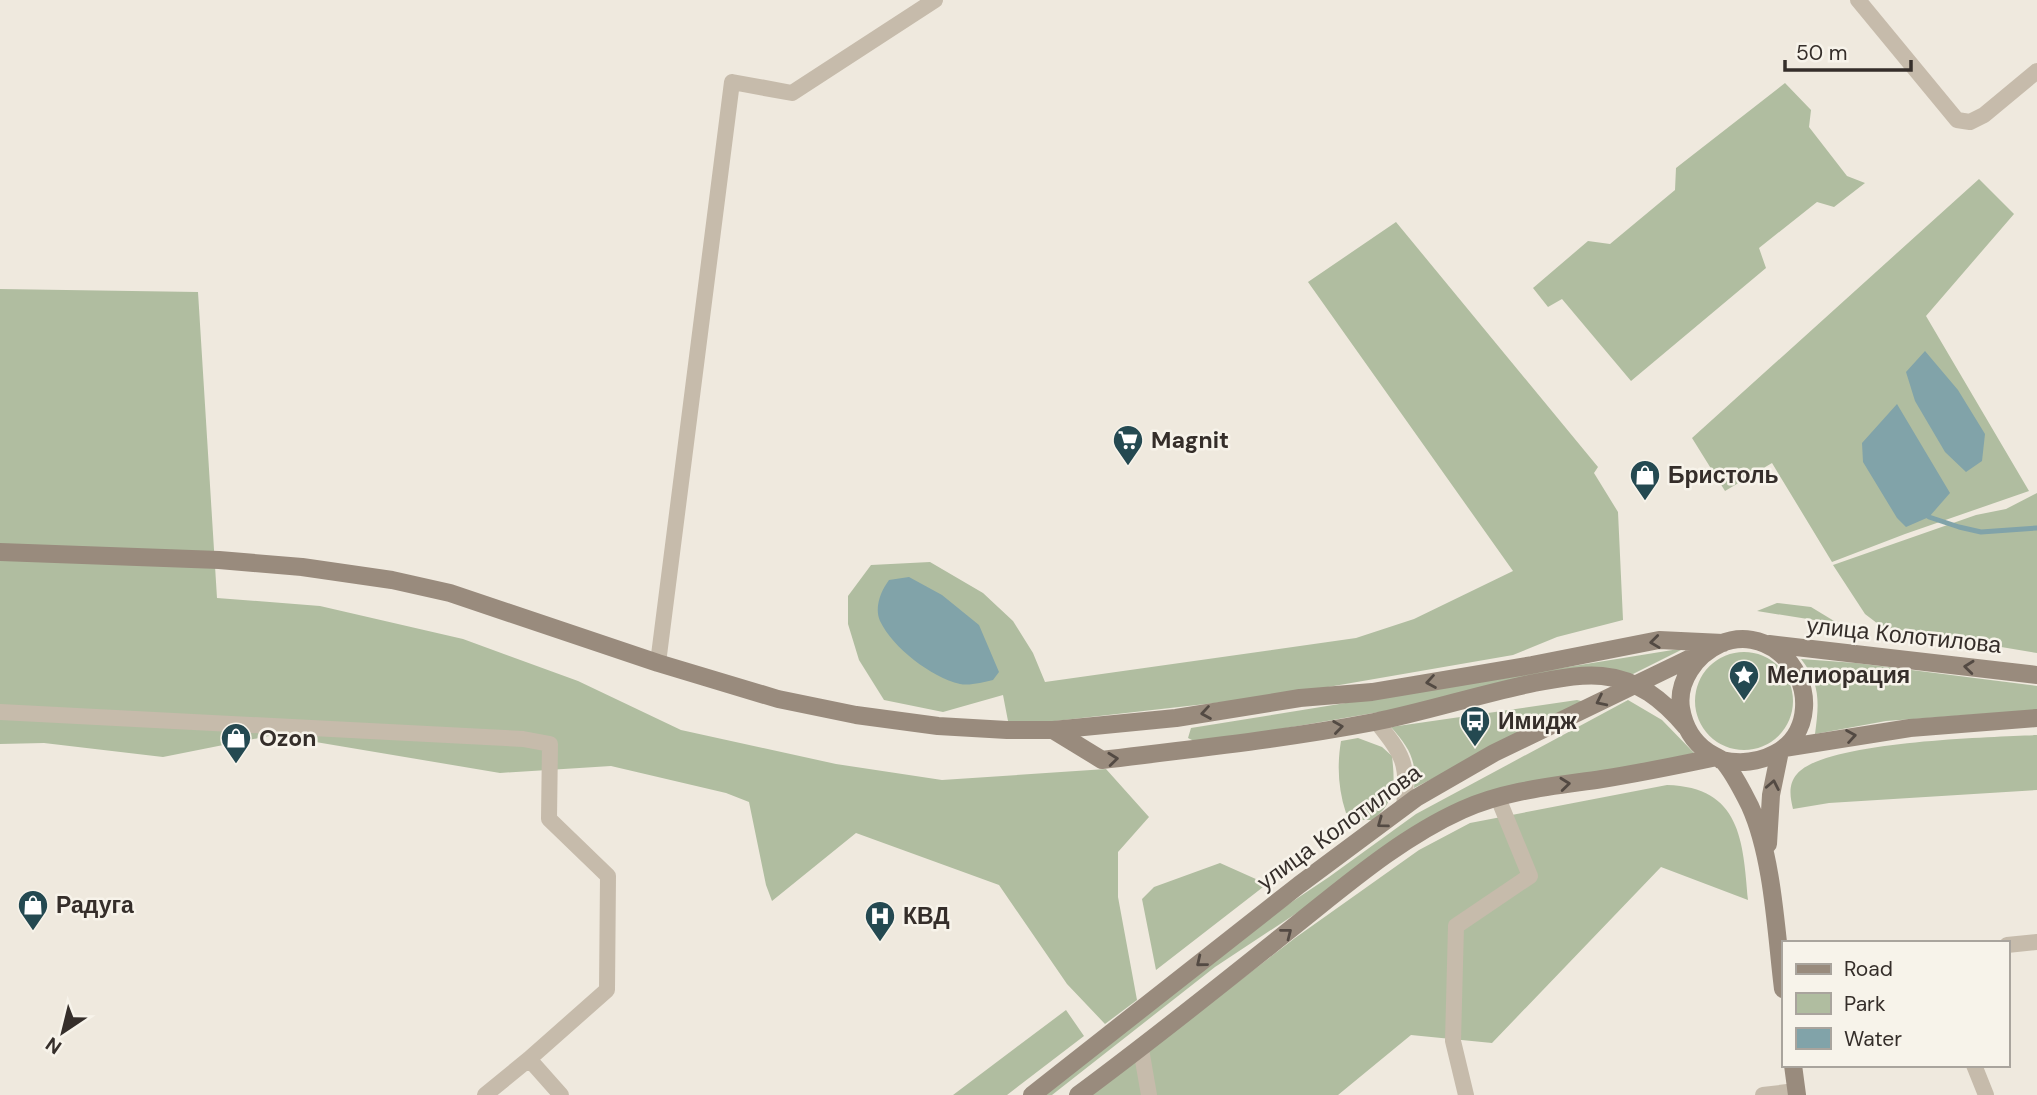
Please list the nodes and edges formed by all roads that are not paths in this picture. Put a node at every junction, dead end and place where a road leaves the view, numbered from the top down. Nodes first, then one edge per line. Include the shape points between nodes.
1 (935, 0) edge
2 (1858, 0) edge
3 (2037, 71) edge
4 (0, 552) edge
5 (1766, 644) junction
6 (1715, 647) junction
7 (658, 663) junction
8 (2037, 675) edge
9 (1635, 684) junction
10 (0, 712) edge
11 (2037, 718) edge
12 (1376, 721) junction
13 (1686, 727) junction
14 (1053, 730) junction
15 (1782, 749) junction
16 (1719, 758) junction
17 (1498, 798) junction
18 (1404, 807) junction
19 (1767, 868) junction
20 (2037, 942) edge
21 (2009, 944) edge
22 (1782, 981) edge
23 (1141, 1049) junction
24 (530, 1059) junction
25 (1793, 1067) edge
26 (1975, 1067) edge
27 (1797, 1093) edge
28 (485, 1095) edge
29 (561, 1095) edge
30 (1032, 1095) edge
31 (1078, 1095) edge
32 (1149, 1095) edge
33 (1466, 1095) edge
34 (1763, 1095) edge
35 (1986, 1095) edge

1 - 7 street via 792,93 732,82
2 - 3 street via 1957,120 1970,122 1984,115
4 - 7 main road via 219,560 392,580 450,593
5 - 6 main road, улица Колотилова via 1745,639
8 -> 5 main road, улица Колотилова
5 - 15 main road, улица Колотилова via 1784,655 1797,671 1804,691 1804,712 1797,732
6 - 9 main road, улица Колотилова
6 - 13 main road via 1692,666 1683,685
6 -> 14 main road via 1659,640 1373,692
7 - 14 main road via 778,699 856,715 938,726
9 - 12 main road via 1603,676 1574,676
9 - 13 main road via 1671,709
9 -> 18 main road, улица Колотилова via 1494,753
10 - 24 street via 550,744 549,819 608,876 607,990
15 -> 11 main road via 1910,728
14 -> 12 main road via 1102,760
12 - 18 street via 1403,758 1407,780
13 - 16 main road via 1695,741
15 - 16 main road via 1754,762
19 -> 15 main road, улица Колотилова via 1771,795
17 -> 16 main road
16 - 19 main road via 1749,803
23 -> 17 main road via 1390,854 1464,809
17 - 33 street via 1530,876 1456,926 1453,1041
18 -> 30 main road, улица Колотилова
19 - 22 main road
20 - 21 street
23 - 31 main road
23 - 32 street
24 - 28 street
24 - 29 street
25 - 27 main road
26 - 35 street
27 - 34 street

